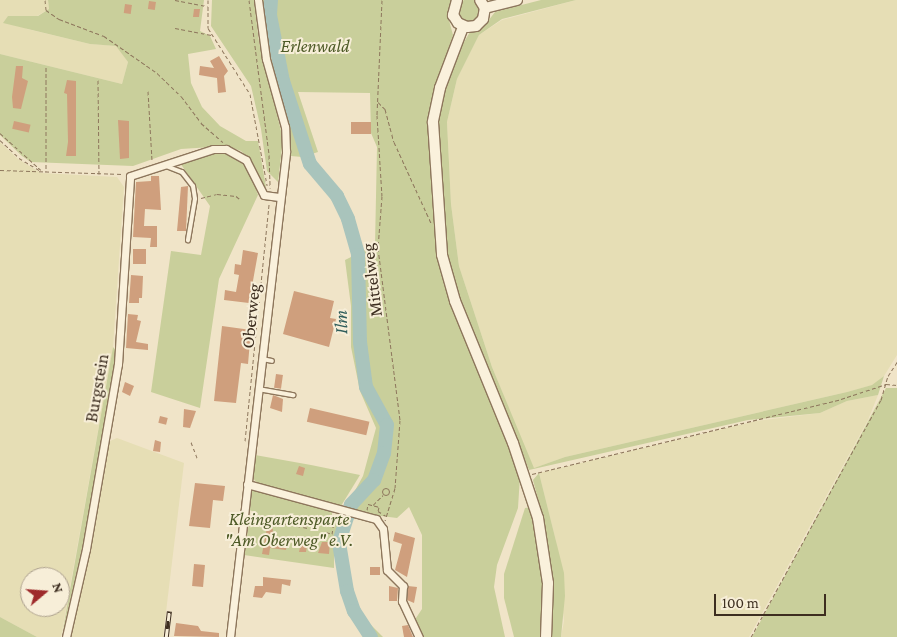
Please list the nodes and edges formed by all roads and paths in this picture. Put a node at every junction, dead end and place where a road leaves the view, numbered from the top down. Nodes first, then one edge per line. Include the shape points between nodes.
1 (45, 0) edge
2 (174, 0) edge
3 (208, 0) edge
4 (249, 0) edge
5 (258, 0) edge
6 (382, 0) edge
7 (457, 0) edge
8 (517, 0) edge
9 (482, 4) edge
10 (208, 6) junction
11 (464, 27) junction
12 (175, 28) dead end
13 (212, 35) junction
14 (46, 67) dead end
15 (98, 80) dead end
16 (148, 91) dead end
17 (378, 102) junction
18 (0, 133) edge
19 (0, 140) edge
20 (226, 149) junction
21 (164, 165) junction
22 (152, 168) junction
23 (0, 170) edge
24 (41, 171) junction
25 (46, 171) junction
26 (99, 174) junction
27 (130, 176) junction
28 (270, 196) junction
29 (279, 197) junction
30 (195, 199) junction
31 (241, 200) dead end
32 (431, 224) dead end
33 (188, 240) dead end
34 (261, 359) junction
35 (272, 361) dead end
36 (897, 362) edge
37 (886, 384) junction
38 (897, 385) edge
39 (258, 389) junction
40 (292, 395) dead end
41 (191, 442) dead end
42 (244, 447) dead end
43 (197, 458) dead end
44 (526, 476) junction
45 (247, 484) junction
46 (389, 492) junction
47 (383, 494) junction
48 (394, 494) junction
49 (373, 505) junction
50 (339, 509) junction
51 (378, 511) junction
52 (387, 516) junction
53 (243, 517) junction
54 (381, 523) junction
55 (308, 528) dead end
56 (326, 532) dead end
57 (66, 637) edge
58 (230, 637) edge
59 (420, 637) edge
60 (546, 637) edge
61 (751, 637) edge

1 - 20 path via 46,10 58,19 104,36 152,68 181,96
2 - 10 path
3 - 10 path
4 - 28 path via 269,155
5 - 29 street, Oberweg via 266,59 285,127 288,159
6 - 17 path, Mittelweg
7 - 11 main road via 453,15
8 - 9 main road
9 - 11 main road via 480,23
10 - 13 path via 206,16
11 - 44 main road via 446,67 434,115 442,255 455,301
12 - 13 path
13 - 28 path via 250,94
14 - 25 path
15 - 26 path
16 - 22 path
17 - 32 path via 385,109 394,142
17 - 48 path, Mittelweg via 382,196 378,248 400,406
18 - 24 path
19 - 24 path
20 - 21 street via 213,149
20 - 28 street via 246,160 260,191
21 - 22 street
21 - 30 lane via 182,172 193,186
22 - 27 street
23 - 24 path
24 - 25 path
25 - 26 path
26 - 27 path
27 - 57 street, Burgstein via 118,364 86,549
28 - 29 street
28 - 42 path
29 - 34 street, Oberweg
30 - 31 path via 217,194 236,196
30 - 33 lane
34 - 35 lane
34 - 39 street, Oberweg
36 - 37 path
37 - 38 path
37 - 44 path via 841,399
37 - 61 path via 881,400
39 - 40 lane
39 - 45 street, Oberweg
41 - 43 path
44 - 60 main road via 546,556 549,601
45 - 50 street
45 - 53 street, Oberweg
46 - 47 path
46 - 47 path via 384,489
46 - 48 path
47 - 49 path
48 - 52 path, Mittelweg
49 - 51 path via 379,507
49 - 51 path via 368,504 366,512 377,515
50 - 54 street
50 - 56 path via 332,534
51 - 52 path
52 - 54 path, Mittelweg
53 - 55 path via 266,518
53 - 58 street, Oberweg
54 - 59 street via 387,570 403,586 402,602

